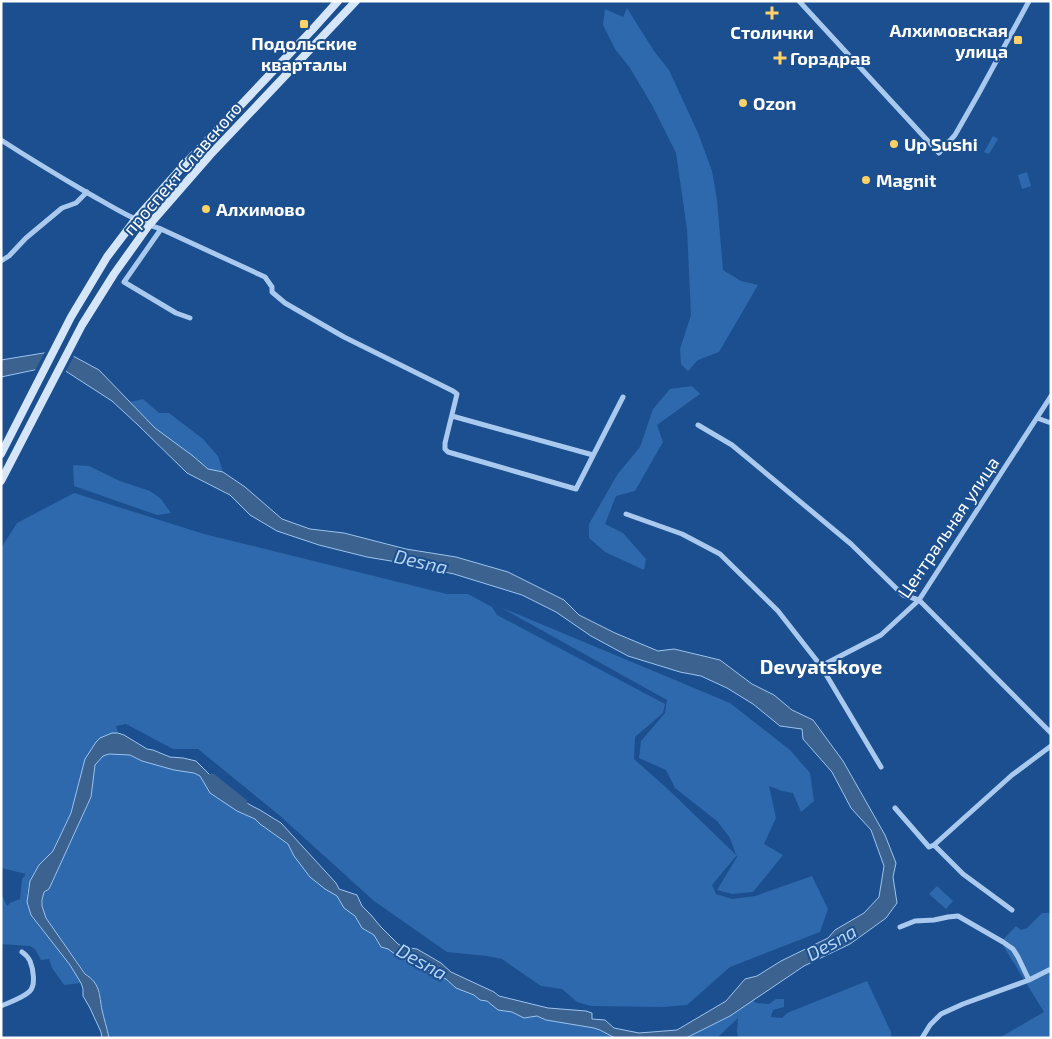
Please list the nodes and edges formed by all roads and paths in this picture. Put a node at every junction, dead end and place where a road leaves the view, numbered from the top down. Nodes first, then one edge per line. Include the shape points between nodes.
1 (338, 1) edge
2 (356, 1) edge
3 (799, 1) edge
4 (1027, 2) edge
5 (1, 140) edge
6 (87, 192) junction
7 (135, 220) junction
8 (148, 225) junction
9 (162, 229) junction
10 (1, 261) edge
11 (190, 318) dead end
12 (1051, 396) edge
13 (623, 397) dead end
14 (452, 416) junction
15 (1037, 418) junction
16 (1051, 423) edge
17 (698, 425) dead end
18 (2, 452) edge
19 (593, 455) junction
20 (1, 481) edge
21 (626, 514) dead end
22 (919, 600) junction
23 (821, 666) junction
24 (1051, 733) edge
25 (1051, 746) edge
26 (881, 767) dead end
27 (895, 808) dead end
28 (934, 845) junction
29 (1012, 910) dead end
30 (900, 927) dead end
31 (22, 952) dead end
32 (1051, 969) edge
33 (1029, 980) junction
34 (1, 1006) edge
35 (922, 1038) edge

1 - 7 main road, проспект Славского
2 - 8 main road, проспект Славского
3 - 4 street via 939,153 955,136
5 - 6 street
6 - 7 street
6 - 10 street via 76,203 62,208
7 - 8 street
7 - 18 main road, проспект Славского via 107,257 71,317
8 - 9 street
8 - 20 main road, проспект Славского via 82,325
9 - 11 street via 124,282
9 - 14 street via 265,277 272,292 285,303 344,337 453,391 457,394
12 - 15 street, Центральная улица
13 - 19 street
14 - 19 street
14 - 19 street via 445,443 448,452 576,489
15 - 16 street
15 - 22 street, Центральная улица
17 - 22 street via 732,445 851,544 903,595
21 - 23 street via 682,534 720,554 778,611
22 - 23 street, Центральная улица via 881,635
22 - 24 street
23 - 26 street
25 - 28 street via 1012,775
27 - 28 street via 929,846
28 - 29 street via 963,874
30 - 33 street via 915,921 958,916 1012,948
31 - 34 street via 30,959 34,973 32,988 24,996
32 - 33 street
33 - 35 street via 941,1014

